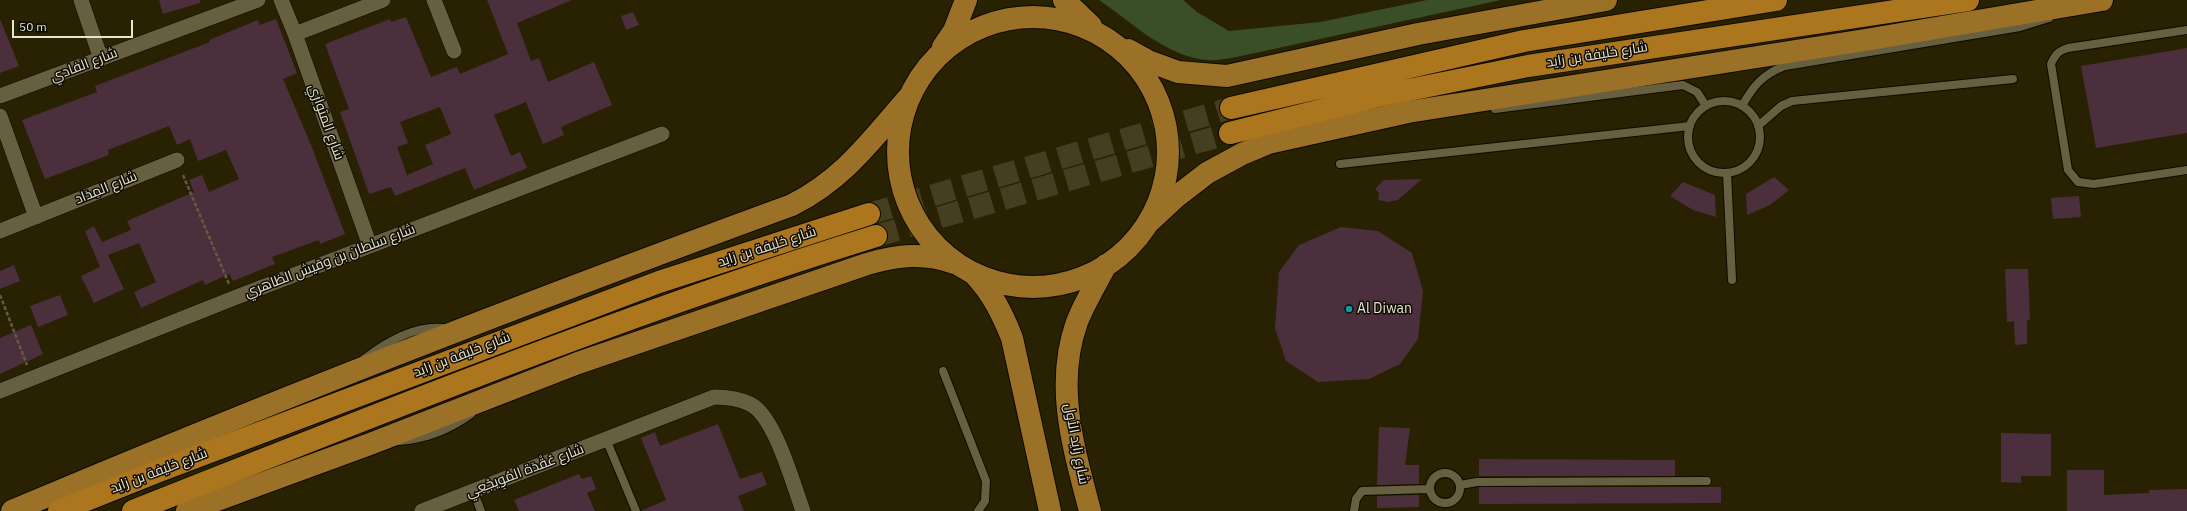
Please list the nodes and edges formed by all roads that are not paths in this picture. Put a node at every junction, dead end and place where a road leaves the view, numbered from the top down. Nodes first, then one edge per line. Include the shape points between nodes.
1 (80, 0) edge
2 (258, 0) edge
3 (281, 0) edge
4 (383, 0) edge
5 (434, 0) edge
6 (966, 0) edge
7 (1064, 0) edge
8 (1574, 0) edge
9 (1606, 0) edge
10 (1776, 0) edge
11 (1968, 0) edge
12 (2102, 0) edge
13 (2080, 4) junction
14 (1536, 11) junction
15 (2187, 30) edge
16 (295, 34) junction
17 (1107, 39) junction
18 (454, 51) dead end
19 (938, 56) junction
20 (101, 59) junction
21 (2013, 79) dead end
22 (0, 96) edge
23 (909, 96) junction
24 (1706, 106) junction
25 (1742, 106) junction
26 (1231, 108) tunnel mouth
27 (1487, 110) dead end
28 (1471, 111) dead end
29 (1408, 112) junction
30 (0, 116) edge
31 (1690, 126) junction
32 (1758, 126) junction
33 (1230, 133) tunnel mouth
34 (662, 134) dead end
35 (177, 160) road end
36 (1340, 164) dead end
37 (2187, 170) edge
38 (1727, 173) junction
39 (869, 214) tunnel mouth
40 (36, 216) junction
41 (1147, 224) junction
42 (0, 231) edge
43 (876, 236) tunnel mouth
44 (370, 246) junction
45 (1106, 265) junction
46 (967, 269) junction
47 (1732, 280) dead end
48 (943, 371) dead end
49 (0, 391) edge
50 (606, 440) junction
51 (1707, 482) dead end
52 (1460, 485) junction
53 (1429, 489) junction
54 (473, 491) junction
55 (1045, 505) edge
56 (1444, 508) edge
57 (12, 511) edge
58 (59, 511) edge
59 (133, 511) edge
60 (187, 511) edge
61 (422, 511) edge
62 (481, 511) edge
63 (636, 511) edge
64 (803, 511) edge
65 (978, 511) edge
66 (1090, 511) edge
67 (1354, 511) edge

1 - 20 street
2 - 20 street, شارع الفادي
3 - 16 street, شارع المتوازي
4 - 16 street
5 - 18 street
6 - 19 main road via 954,31
7 - 17 main road
8 - 14 lane
9 - 14 main road
10 - 26 highway, شارع خليفة بن زايد via 1524,41
11 - 33 highway, شارع خليفة بن زايد via 1528,66 1374,97
12 - 13 main road
13 - 25 lane via 2047,19 2020,27 1785,66 1772,70 1762,77
13 - 29 main road
14 - 17 main road via 1227,76 1178,72 1148,61
15 - 37 lane via 2068,48 2060,50 2051,64 2068,170 2078,182 2094,184
16 - 44 street, شارع المتوازي
17 - 19 main road via 1085,27 1062,20 1016,18 998,21 966,34
17 - 41 main road via 1136,64 1145,76 1164,119 1168,150 1165,181 1155,211
19 - 23 main road via 924,71
20 - 22 street, شارع الفادي
21 - 32 lane via 1792,101 1781,106
23 - 46 main road via 903,113 897,148 906,199 922,230 947,256
23 - 57 main road via 845,170 827,185 792,205 556,292 207,430
24 - 25 lane via 1730,102
24 - 27 lane via 1697,92 1683,85
24 - 31 lane via 1699,111
25 - 32 lane via 1752,115
28 - 29 lane
29 - 41 main road via 1268,143 1242,154 1207,173
30 - 40 street
31 - 36 lane
31 - 38 lane via 1689,144 1696,159 1710,170
32 - 38 lane via 1760,137 1754,157 1747,165
34 - 44 street, شارع سلطان بن وقيش الظاهري
35 - 40 street, شارع المِدَاد
38 - 47 lane
39 - 58 highway, شارع خليفة بن زايد via 659,282 278,425
40 - 42 street, شارع المِدَاد
41 - 45 main road via 1125,251
43 - 59 highway, شارع خليفة بن زايد via 771,268 667,304
44 - 49 street, شارع سلطان بن وقيش الظاهري
45 - 46 main road via 1068,282 1041,286 999,282
45 - 66 main road, شارع زايد الأول via 1077,322 1069,353 1066,384 1073,443
46 - 55 main road via 990,292 1012,338
46 - 60 main road via 939,257 915,255 879,260 578,363 379,441
48 - 65 lane via 986,481 985,501
50 - 54 street, شارع عُقْدَة المُوِيجْعِي
50 - 63 lane
50 - 64 street, شارع عُقْدَة المُوِيجْعِي via 714,397 733,397 751,404 765,417 774,433
51 - 52 lane via 1476,482
52 - 53 lane via 1454,476 1443,473 1433,478
52 - 56 lane via 1458,496
53 - 56 lane via 1434,500
53 - 67 lane via 1362,491 1356,500
54 - 61 street, شارع عُقْدَة المُوِيجْعِي
54 - 62 lane

